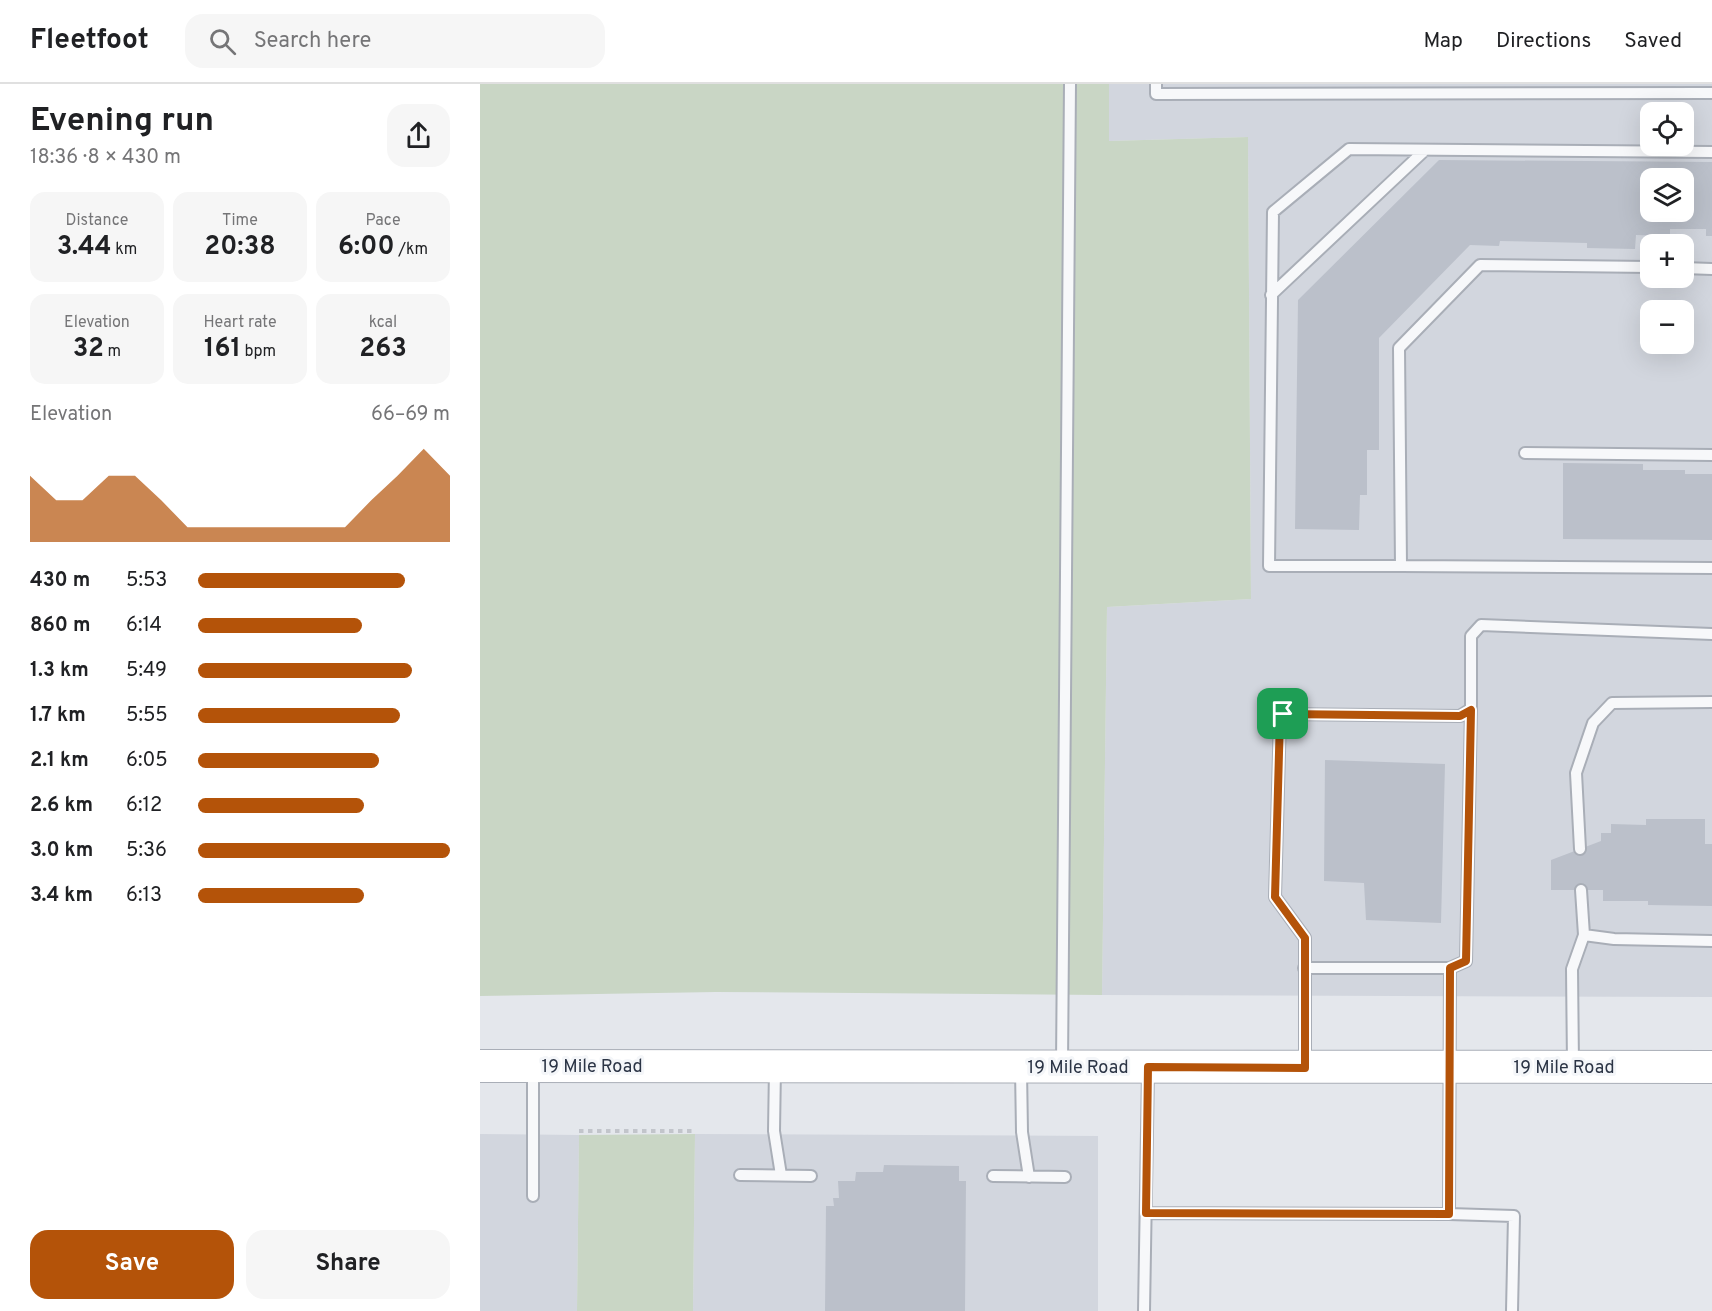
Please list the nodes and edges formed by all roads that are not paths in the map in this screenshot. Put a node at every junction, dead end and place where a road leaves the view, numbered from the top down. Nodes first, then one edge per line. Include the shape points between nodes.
1 (1070, 84) edge
2 (1156, 84) edge
3 (1360, 89) edge
4 (1572, 89) edge
5 (1712, 93) edge
6 (1424, 150) junction
7 (1712, 152) edge
8 (1640, 267) edge
9 (1694, 268) edge
10 (1712, 269) edge
11 (1271, 295) junction
12 (1525, 453) dead end
13 (1712, 454) edge
14 (1401, 567) junction
15 (1712, 568) edge
16 (1712, 634) edge
17 (1712, 702) edge
18 (1471, 710) junction
19 (1580, 849) dead end
20 (1581, 890) dead end
21 (1584, 935) junction
22 (1712, 941) edge
23 (1304, 968) junction
24 (1450, 968) junction
25 (775, 1065) junction
26 (480, 1066) edge
27 (532, 1066) junction
28 (1021, 1066) junction
29 (1062, 1067) junction
30 (1148, 1067) junction
31 (1449, 1067) junction
32 (1573, 1067) junction
33 (1712, 1067) edge
34 (1305, 1068) junction
35 (740, 1175) dead end
36 (781, 1175) junction
37 (811, 1176) dead end
38 (993, 1176) dead end
39 (1029, 1177) junction
40 (1065, 1177) dead end
41 (533, 1196) dead end
42 (1146, 1213) junction
43 (1449, 1214) junction
44 (1144, 1311) edge
45 (1512, 1311) edge

1 - 29 lane
2 - 3 lane via 1156,94
3 - 4 lane
4 - 5 lane
6 - 7 lane
6 - 11 lane
6 - 11 lane via 1349,149 1273,212
8 - 14 lane via 1480,265 1400,348
9 - 10 lane
11 - 14 lane via 1269,566
12 - 13 lane
14 - 15 lane
16 - 18 lane via 1481,625 1471,636
17 - 19 lane via 1612,703 1593,723 1576,772
18 - 23 lane via 1460,716 1280,717 1275,897 1305,938
18 - 24 lane via 1466,961
20 - 21 lane
21 - 22 lane
21 - 32 lane via 1572,969
23 - 24 lane
23 - 34 lane
24 - 31 lane
25 - 27 street, 19 Mile Road
25 - 28 street, 19 Mile Road
25 - 36 lane via 774,1131
26 - 27 street, 19 Mile Road
27 - 41 lane
28 - 29 street, 19 Mile Road
28 - 39 lane via 1022,1132
29 - 30 street, 19 Mile Road
30 - 34 street, 19 Mile Road
30 - 42 lane
31 - 32 street, 19 Mile Road
31 - 34 street, 19 Mile Road
31 - 43 lane
32 - 33 street, 19 Mile Road
35 - 36 lane
36 - 37 lane
38 - 39 lane
39 - 40 lane
42 - 43 lane
42 - 44 lane
43 - 45 lane via 1514,1216

